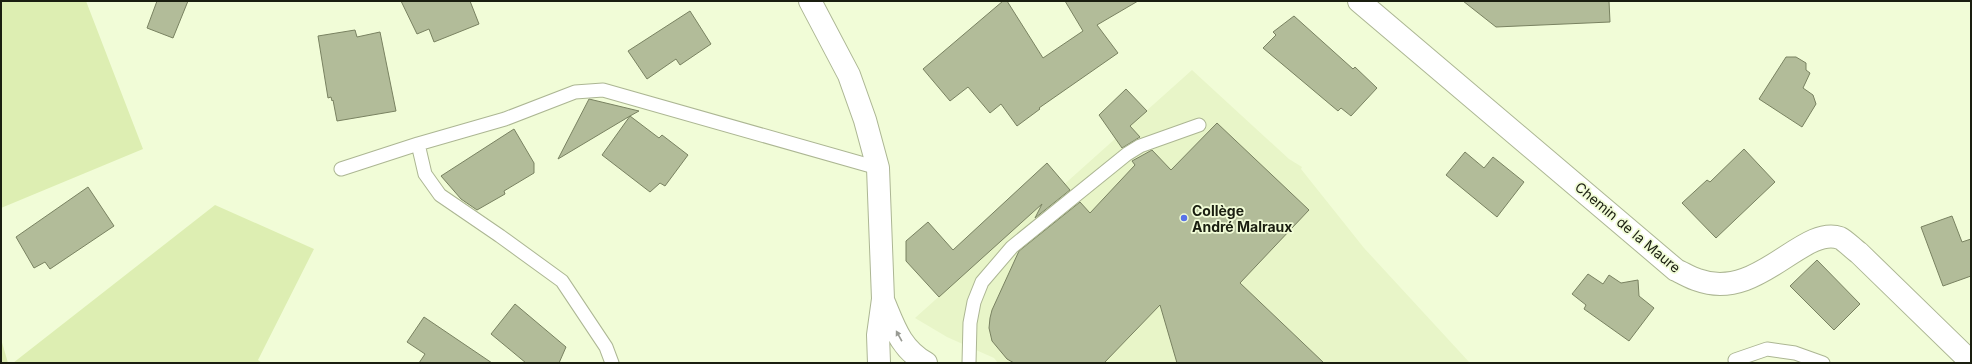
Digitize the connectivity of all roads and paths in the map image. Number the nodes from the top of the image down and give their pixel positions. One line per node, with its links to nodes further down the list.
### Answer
1 (810, 1): 5 (street)
2 (1359, 1): 9 (street, Chemin de la Maure)
3 (1199, 125): 13 (lane)
4 (418, 144): 5 (lane); 6 (lane); 10 (lane)
5 (878, 168): 7 (street)
6 (341, 169)
7 (883, 299): 11 (street); 12 (street, one-way to 7)
8 (1735, 360): 14 (lane)
9 (1971, 362)
10 (612, 363)
11 (879, 363)
12 (926, 363)
13 (969, 363)
14 (1823, 363)

